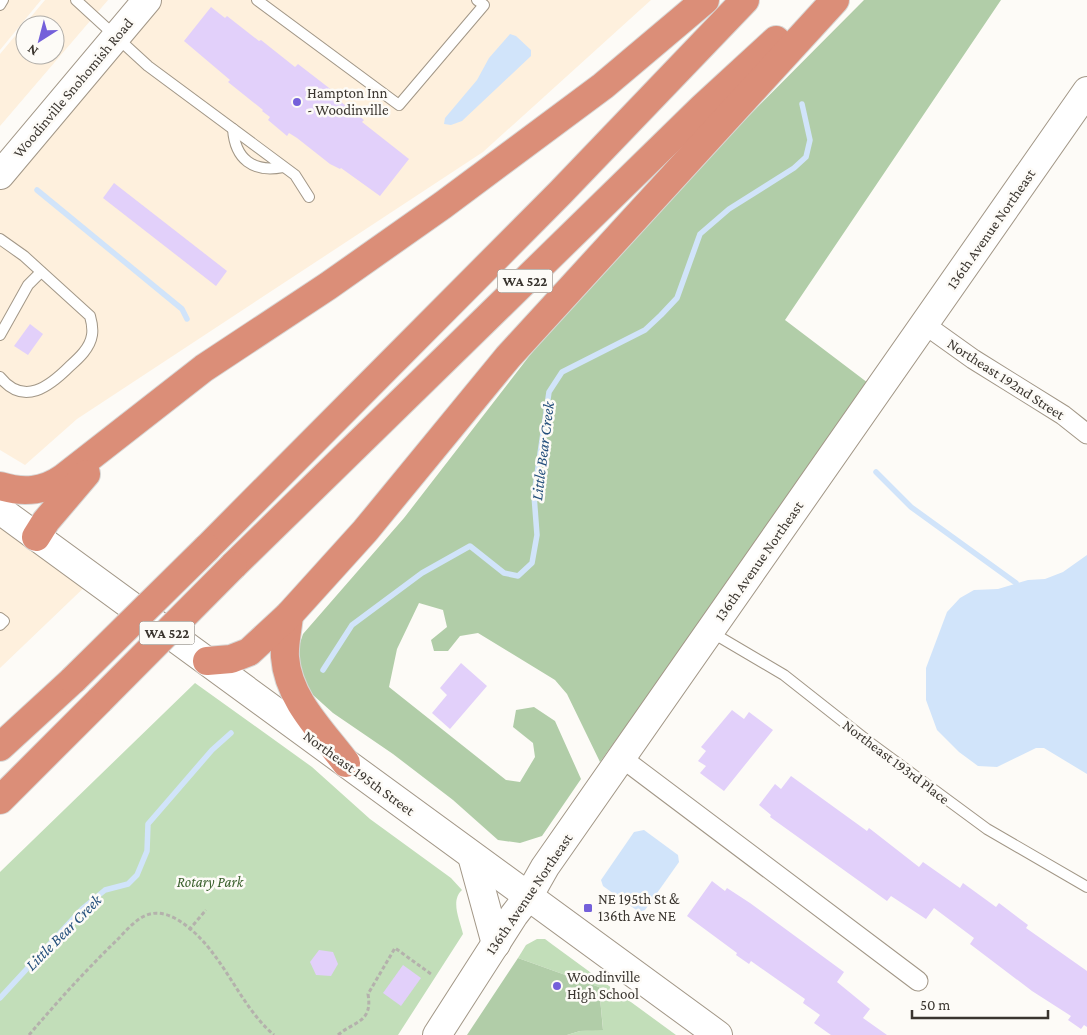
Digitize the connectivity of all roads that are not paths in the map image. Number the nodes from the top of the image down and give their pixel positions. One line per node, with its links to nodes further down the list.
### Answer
1 (3, 0): 10 (lane)
2 (76, 0): 11 (lane)
3 (147, 0): 11 (main road, Woodinville Snohomish Road)
4 (257, 0): 5 (lane)
5 (477, 0)
6 (705, 0): 22 (highway)
7 (745, 0): 32 (highway, WA 522, bridge)
8 (821, 0): 35 (highway, WA 522, bridge)
9 (835, 0): 27 (highway)
10 (0, 5)
11 (116, 36): 13 (lane); 15 (main road, Woodinville Snohomish Road)
12 (1087, 91): 19 (main road, 136th Avenue Northeast)
13 (233, 129): 14 (lane); 14 (lane)
14 (283, 167): 16 (lane)
15 (0, 175)
16 (309, 197)
17 (0, 239): 18 (lane)
18 (41, 272): 20 (lane); 21 (lane)
19 (924, 324): 23 (street, Northeast 192nd Street); 30 (main road, 136th Avenue Northeast)
20 (0, 335)
21 (0, 377)
22 (141, 417): 24 (highway); 26 (highway)
23 (1087, 434)
24 (0, 486)
25 (0, 510): 26 (main road, Northeast 195th Street)
26 (36, 537): 31 (main road, Northeast 195th Street)
27 (289, 615): 31 (highway); 34 (highway)
28 (0, 618): 29 (lane)
29 (0, 625)
30 (710, 631): 33 (main road, 136th Avenue Northeast); 37 (lane, Northeast 193rd Place)
31 (207, 661): 34 (main road, Northeast 195th Street)
32 (0, 747)
33 (622, 758): 38 (main road, 136th Avenue Northeast); 40 (street)
34 (346, 763): 36 (main road, Northeast 195th Street)
35 (0, 800)
36 (472, 856): 38 (main road, Northeast 195th Street); 39 (main road)
37 (1087, 886)
38 (528, 897): 39 (main road, 136th Avenue Northeast); 42 (main road, Northeast 195th Street)
39 (496, 944): 41 (main road, 136th Avenue Northeast)
40 (918, 981)
41 (437, 1035)
42 (718, 1035)

